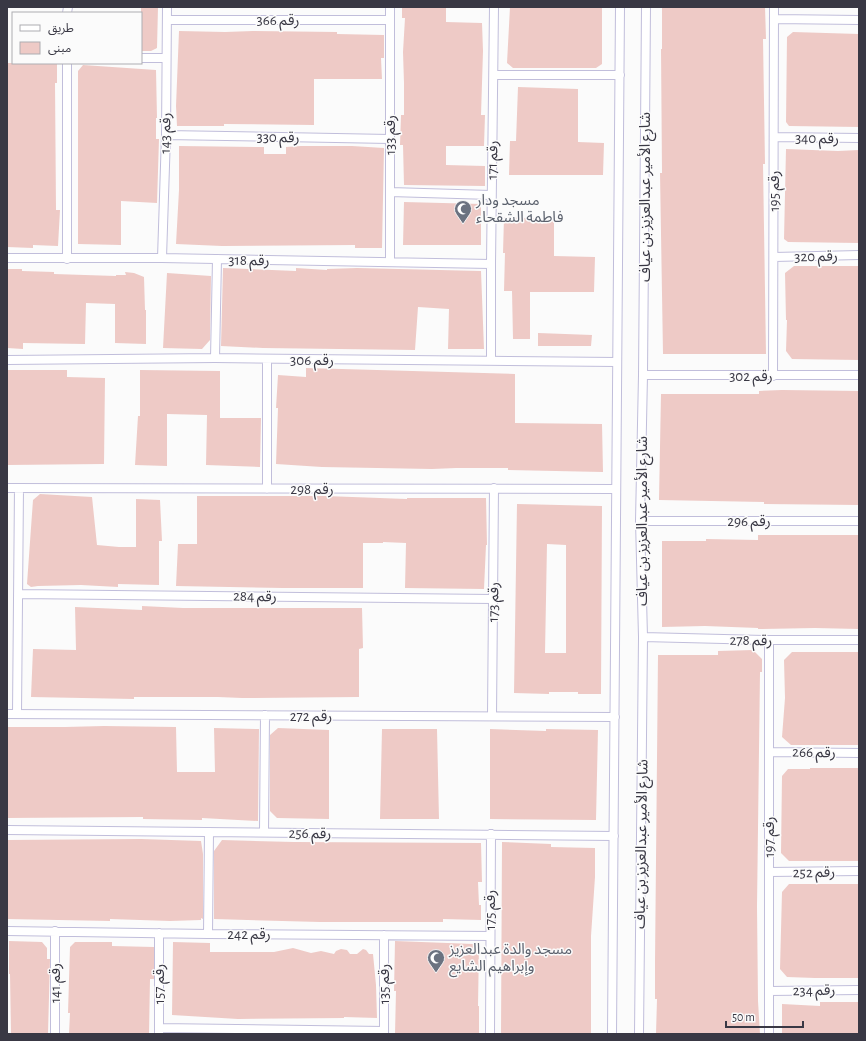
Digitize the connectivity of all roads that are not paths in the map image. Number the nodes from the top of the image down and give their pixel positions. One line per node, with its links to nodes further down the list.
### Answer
1 (167, 7): 8 (street, رقم 143)
2 (390, 7): 9 (street, رقم 133)
3 (494, 7): 14 (street, رقم 171)
4 (620, 7): 15 (street, شارع الأمير عبدالعزيز بن عياف)
5 (646, 7): 35 (street, شارع الأمير عبدالعزيز بن عياف)
6 (774, 7): 7 (street, رقم 195)
7 (774, 19): 10 (street); 17 (street, رقم 195)
8 (167, 20): 9 (street, رقم 366); 12 (street, رقم 143)
9 (390, 20): 19 (street, رقم 133)
10 (859, 20)
11 (142, 58): 12 (street)
12 (166, 58): 16 (street, رقم 143)
13 (67, 64): 26 (street)
14 (494, 74): 15 (street); 21 (street, رقم 171)
15 (620, 75): 34 (street, شارع الأمير عبدالعزيز بن عياف)
16 (166, 135): 19 (street, رقم 330); 25 (street, رقم 143)
17 (774, 137): 18 (street, رقم 340); 23 (street, رقم 195)
18 (859, 138)
19 (390, 139): 20 (street, رقم 133)
20 (390, 192): 21 (street); 28 (street, رقم 133)
21 (491, 195): 29 (street, رقم 171)
22 (859, 256): 23 (street, رقم 320)
23 (774, 257): 36 (street, رقم 195)
24 (7, 258): 26 (street, رقم 318)
25 (162, 258): 26 (street, رقم 318); 27 (street, رقم 318)
26 (66, 259)
27 (217, 259): 28 (street, رقم 318); 30 (street)
28 (390, 262): 29 (street, رقم 318)
29 (491, 264): 33 (street, رقم 171)
30 (215, 358): 31 (street, رقم 306); 32 (street, رقم 306)
31 (267, 359): 33 (street, رقم 306); 41 (street)
32 (7, 360)
33 (492, 361): 34 (street, رقم 306)
34 (617, 362): 42 (street, شارع الأمير عبدالعزيز بن عياف)
35 (643, 375): 36 (street, رقم 302); 43 (street, شارع الأمير عبدالعزيز بن عياف)
36 (773, 376): 37 (street, رقم 302)
37 (859, 376)
38 (7, 488): 39 (street, رقم 298)
39 (18, 488): 41 (street, رقم 298); 45 (street)
40 (494, 488): 41 (street, رقم 298); 42 (street, رقم 298); 46 (street, رقم 173)
41 (267, 489)
42 (616, 489): 54 (street, شارع الأمير عبدالعزيز بن عياف)
43 (640, 521): 44 (street, رقم 296); 47 (street, شارع الأمير عبدالعزيز بن عياف)
44 (859, 521)
45 (18, 594): 46 (street, رقم 284); 51 (street)
46 (493, 598): 53 (street, رقم 173)
47 (643, 637): 48 (street, رقم 278); 77 (street, شارع الأمير عبدالعزيز بن عياف)
48 (769, 640): 49 (street, رقم 278); 55 (street, رقم 197)
49 (859, 640)
50 (7, 714): 51 (street, رقم 272)
51 (17, 714): 52 (street, رقم 272)
52 (265, 715): 53 (street, رقم 272); 59 (street)
53 (492, 716): 54 (street, رقم 272)
54 (615, 717): 61 (street, شارع الأمير عبدالعزيز بن عياف)
55 (768, 752): 56 (street, رقم 266); 63 (street, رقم 197)
56 (859, 753)
57 (7, 830): 58 (street, رقم 256)
58 (210, 832): 59 (street, رقم 256); 67 (street)
59 (264, 832): 60 (street, رقم 256)
60 (490, 834): 61 (street, رقم 256); 69 (street, رقم 175)
61 (614, 836): 76 (street, شارع الأمير عبدالعزيز بن عياف)
62 (859, 871): 63 (street, رقم 252)
63 (769, 872): 71 (street, رقم 197)
64 (7, 931): 65 (street, رقم 242)
65 (55, 931): 66 (street, رقم 242); 74 (street, رقم 141)
66 (159, 933): 67 (street, رقم 242); 72 (street, رقم 157)
67 (208, 934): 68 (street, رقم 242)
68 (384, 935): 69 (street, رقم 242); 73 (street, رقم 135)
69 (490, 936): 75 (street, رقم 175)
70 (859, 990): 71 (street, رقم 234)
71 (768, 991): 78 (street, رقم 197)
72 (159, 1031): 73 (street)
73 (384, 1032)
74 (55, 1034)
75 (490, 1034)
76 (612, 1034)
77 (639, 1034)
78 (770, 1034)

